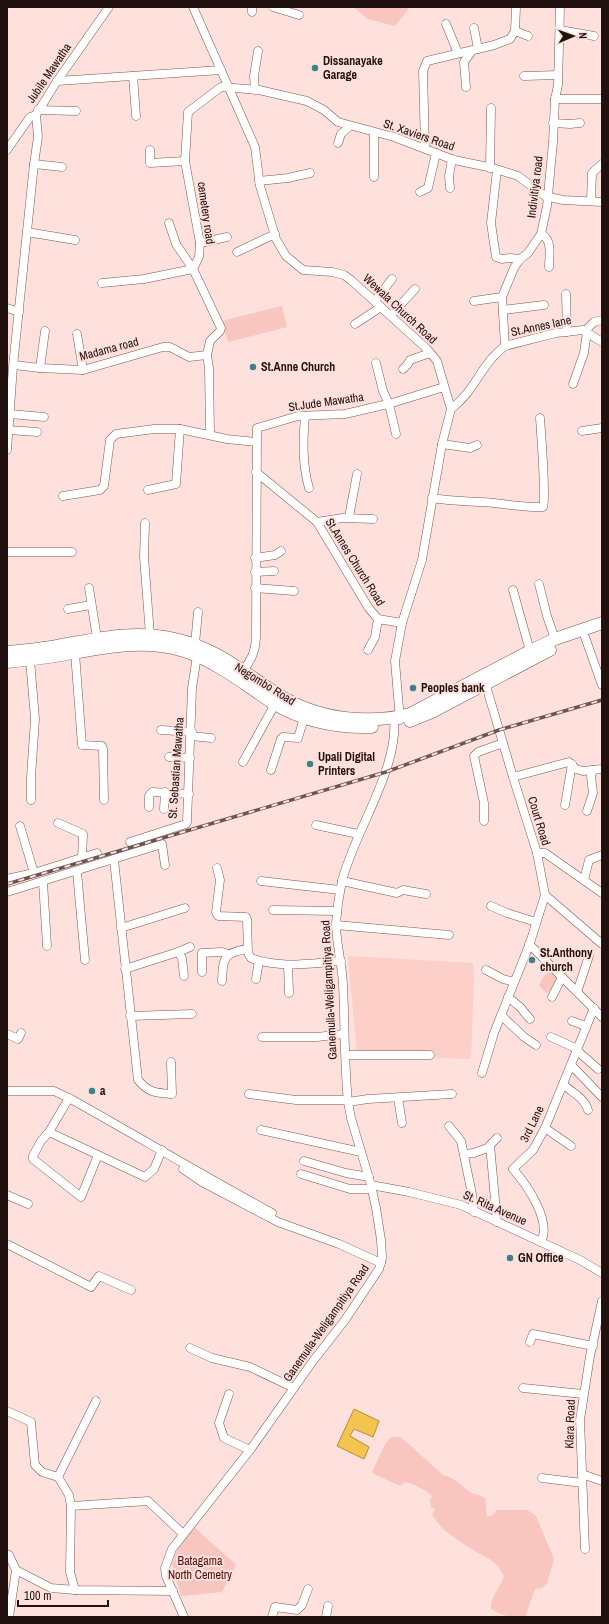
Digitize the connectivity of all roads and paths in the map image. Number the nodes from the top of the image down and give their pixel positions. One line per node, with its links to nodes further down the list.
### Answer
1 (109, 7): 20 (street, Jubile Mawatha)
2 (193, 7): 16 (street, Wewala Church Road)
3 (273, 7): 6 (street)
4 (516, 7): 10 (street)
5 (560, 7): 9 (street, Indivitiya road)
6 (299, 14)
7 (446, 24): 15 (street)
8 (474, 28): 13 (street)
9 (560, 30): 12 (street); 17 (street, Indivitiya road)
10 (515, 31): 11 (street); 13 (street)
11 (528, 36)
12 (594, 36)
13 (475, 50): 15 (street); 22 (street)
14 (258, 52): 23 (street)
15 (458, 53): 35 (street)
16 (221, 70): 18 (street); 21 (street, Wewala Church Road)
17 (558, 75): 19 (street); 24 (street, Indivitiya road)
18 (134, 76): 20 (street); 29 (street)
19 (524, 76)
20 (57, 81): 28 (street, Jubile Mawatha)
21 (229, 88): 23 (street, St. Xaviers Road); 40 (street, cemetery road); 47 (street, Wewala Church Road)
22 (466, 88)
23 (255, 90): 32 (street, St. Xaviers Road)
24 (555, 99): 25 (street); 30 (street, Indivitiya road)
25 (602, 99)
26 (491, 108): 44 (street)
27 (76, 111): 28 (street)
28 (37, 112): 36 (street, Jubile Mawatha); 41 (street)
29 (136, 116)
30 (553, 123): 31 (street); 50 (street, Indivitiya road)
31 (580, 123)
32 (350, 126): 33 (street, St. Xaviers Road); 34 (street)
33 (374, 133): 35 (street, St. Xaviers Road); 46 (street)
34 (338, 143)
35 (425, 148): 38 (street, St. Xaviers Road)
36 (7, 150)
37 (150, 150): 40 (street)
38 (436, 153): 39 (street, St. Xaviers Road); 49 (street)
39 (452, 159): 44 (street, St. Xaviers Road); 48 (street)
40 (185, 160): 59 (street, cemetery road)
41 (34, 164): 43 (street); 54 (street)
42 (602, 164): 51 (street)
43 (62, 167)
44 (494, 169): 50 (street, St. Xaviers Road); 61 (street)
45 (310, 173): 47 (street)
46 (374, 177)
47 (259, 180): 55 (street, Wewala Church Road)
48 (450, 188)
49 (420, 192)
50 (548, 196): 51 (street, St. Xaviers Road); 56 (street, Indivitiya road)
51 (592, 201): 52 (street, St. Xaviers Road)
52 (602, 202)
53 (170, 223): 63 (street)
54 (27, 232): 58 (street); 74 (street)
55 (275, 234): 60 (street); 70 (street, Wewala Church Road)
56 (541, 234): 61 (street, Indivitiya road); 62 (street)
57 (226, 237): 59 (street)
58 (75, 240)
59 (200, 243): 63 (street, cemetery road)
60 (237, 252)
61 (520, 260): 68 (street, Indivitiya road)
62 (549, 267)
63 (193, 269): 65 (street); 85 (street)
64 (392, 280): 70 (street)
65 (102, 284)
66 (415, 289): 75 (street)
67 (566, 294): 80 (street)
68 (502, 297): 69 (street); 73 (street, Indivitiya road)
69 (474, 301)
70 (378, 304): 75 (street, Wewala Church Road); 77 (street)
71 (544, 305): 73 (street)
72 (7, 308): 74 (street)
73 (503, 310): 83 (street, Indivitiya road)
74 (19, 312): 87 (street)
75 (391, 316): 84 (street, Wewala Church Road)
76 (602, 320): 79 (street)
77 (355, 324)
78 (45, 331): 88 (street)
79 (586, 331): 80 (street, St.Annes lane); 82 (street, St.Annes lane); 91 (street)
80 (567, 332): 83 (street, St.Annes lane)
81 (77, 334): 90 (street)
82 (602, 342)
83 (505, 346): 94 (street)
84 (430, 353): 89 (street); 92 (street, Wewala Church Road)
85 (207, 356): 90 (street, Madama road); 104 (street)
86 (376, 363): 93 (street)
87 (11, 365): 88 (street, Madama road); 95 (street)
88 (40, 368): 90 (street, Madama road)
89 (403, 369)
90 (83, 370)
91 (573, 384)
92 (444, 388): 93 (street, St.Jude Mawatha); 94 (street, Wewala Church Road)
93 (389, 404): 96 (street, St.Jude Mawatha); 105 (street)
94 (451, 409): 107 (street)
95 (10, 414): 97 (street); 101 (street)
96 (305, 416): 106 (street, St.Jude Mawatha); 112 (street)
97 (44, 417)
98 (540, 418): 115 (street)
99 (602, 428): 102 (street)
100 (180, 429): 104 (street); 113 (street); 114 (street)
101 (9, 430): 103 (street); 109 (street)
102 (582, 431)
103 (37, 432)
104 (210, 434): 106 (street)
105 (396, 434)
106 (256, 442): 110 (street)
107 (442, 444): 108 (street); 115 (street)
108 (477, 446)
109 (7, 450)
110 (256, 472): 118 (street, St.Annes Church Road); 123 (street)
111 (356, 474): 116 (street)
112 (309, 488)
113 (148, 490)
114 (63, 496)
115 (432, 498): 135 (street)
116 (349, 517): 117 (street); 118 (street)
117 (373, 519)
118 (317, 522): 134 (street, St.Annes Church Road)
119 (144, 523): 138 (street)
120 (281, 551): 123 (street)
121 (7, 552): 122 (street)
122 (72, 552)
123 (255, 558): 125 (street)
124 (274, 571): 125 (street)
125 (255, 572): 128 (street)
126 (539, 584): 141 (street)
127 (90, 588): 131 (street)
128 (255, 588): 130 (street); 149 (street)
129 (513, 590): 144 (street)
130 (294, 591)
131 (91, 605): 132 (street); 140 (street)
132 (68, 610)
133 (198, 612): 142 (street, St. Sebastian Mawatha)
134 (378, 619): 135 (street, St.Annes Church Road); 143 (street)
135 (402, 623): 154 (street)
136 (602, 623): 141 (highway, Negombo Road)
137 (602, 631): 139 (highway, Negombo Road)
138 (150, 635): 140 (highway, Negombo Road); 142 (highway, Negombo Road)
139 (585, 637): 150 (highway, Negombo Road); 151 (street)
140 (97, 638): 145 (highway, Negombo Road)
141 (555, 639): 144 (highway, Negombo Road)
142 (196, 650): 146 (highway, Negombo Road); 149 (highway, Negombo Road); 152 (highway, Negombo Road); 156 (street, St. Sebastian Mawatha)
143 (368, 650)
144 (530, 651): 150 (highway, Negombo Road)
145 (7, 652)
146 (75, 653): 147 (highway, Negombo Road); 170 (street)
147 (30, 660): 148 (highway, Negombo Road); 169 (street)
148 (7, 662)
149 (243, 670): 154 (highway, Negombo Road)
150 (485, 680): 154 (highway, Negombo Road); 158 (street, Court Road)
151 (602, 685)
152 (275, 704): 153 (highway, Negombo Road); 161 (street)
153 (304, 718): 154 (highway, Negombo Road); 164 (street)
154 (397, 720): 179 (street, Ganemulla-Weligampitiya Road)
155 (161, 730): 156 (street)
156 (191, 734): 157 (street); 160 (street, St. Sebastian Mawatha)
157 (211, 738)
158 (503, 743): 166 (street, Court Road); 175 (street)
159 (169, 757): 160 (street)
160 (190, 758): 168 (street, St. Sebastian Mawatha)
161 (243, 762)
162 (572, 764): 165 (street); 166 (street); 171 (street)
163 (602, 769): 165 (street)
164 (271, 770)
165 (593, 770): 174 (street)
166 (512, 777): 182 (street, Court Road)
167 (165, 792): 168 (street); 172 (street); 173 (street)
168 (189, 794): 180 (street, St. Sebastian Mawatha)
169 (31, 800)
170 (104, 800)
171 (565, 805)
172 (149, 807)
173 (164, 809)
174 (587, 811)
175 (484, 821)
176 (58, 823): 184 (street)
177 (316, 825): 179 (street)
178 (20, 826): 189 (street)
179 (358, 834): 192 (street, Ganemulla-Weligampitiya Road)
180 (130, 842)
181 (97, 853): 184 (street)
182 (537, 853): 191 (street); 199 (street, Court Road)
183 (602, 855): 191 (street)
184 (82, 858): 189 (street)
185 (114, 860): 186 (street); 188 (street); 206 (street)
186 (165, 866)
187 (217, 868): 212 (street)
188 (77, 872): 193 (street); 216 (street)
189 (34, 873): 190 (street)
190 (7, 880)
191 (584, 880): 197 (street)
192 (342, 881): 195 (street, Ganemulla-Weligampitiya Road); 198 (street)
193 (43, 882): 196 (street); 210 (street)
194 (262, 882): 195 (street)
195 (340, 890): 203 (street, Ganemulla-Weligampitiya Road)
196 (7, 892)
197 (602, 893)
198 (426, 894)
199 (545, 895): 204 (street); 209 (street)
200 (491, 906): 204 (street)
201 (185, 908): 206 (street)
202 (273, 910): 203 (street)
203 (337, 912): 205 (street, Ganemulla-Weligampitiya Road)
204 (536, 922): 208 (street)
205 (336, 925): 207 (street); 217 (street, Ganemulla-Weligampitiya Road)
206 (122, 928): 220 (street)
207 (449, 935)
208 (529, 944): 224 (street); 227 (street)
209 (602, 944)
210 (47, 946)
211 (190, 947): 213 (street)
212 (247, 950): 214 (street); 218 (street)
213 (178, 952): 220 (street); 223 (street)
214 (228, 954): 222 (street); 226 (street)
215 (589, 956): 228 (street)
216 (85, 960)
217 (341, 960): 219 (street); 242 (street, Ganemulla-Weligampitiya Road)
218 (260, 961): 219 (street); 225 (street)
219 (288, 965): 229 (street)
220 (125, 968): 235 (street)
221 (486, 970): 227 (street)
222 (202, 972)
223 (184, 976)
224 (562, 977): 228 (street); 231 (street)
225 (256, 979)
226 (222, 981)
227 (514, 982): 230 (street)
228 (577, 992): 232 (street)
229 (289, 993)
230 (508, 997): 234 (street); 237 (street)
231 (552, 997)
232 (594, 1008): 236 (street); 239 (street, 3rd Lane)
233 (192, 1014): 235 (street)
234 (501, 1015): 245 (street); 252 (street)
235 (130, 1016): 249 (street)
236 (602, 1017)
237 (530, 1019)
238 (572, 1021): 239 (street)
239 (586, 1026): 246 (street, 3rd Lane)
240 (20, 1033): 241 (street)
241 (7, 1034)
242 (344, 1034): 243 (street); 247 (street, Ganemulla-Weligampitiya Road)
243 (262, 1037)
244 (551, 1037): 246 (street)
245 (536, 1045)
246 (576, 1050): 250 (street, 3rd Lane); 251 (street)
247 (346, 1055): 248 (street); 260 (street, Ganemulla-Weligampitiya Road)
248 (430, 1056)
249 (171, 1062)
250 (571, 1065): 253 (street, 3rd Lane); 257 (street)
251 (598, 1069)
252 (482, 1073)
253 (563, 1084): 261 (street); 264 (street, 3rd Lane)
254 (7, 1091): 258 (street)
255 (249, 1094): 260 (street)
256 (452, 1094): 259 (street)
257 (602, 1097)
258 (69, 1098): 266 (street); 270 (street)
259 (398, 1098): 260 (street); 262 (street)
260 (348, 1101): 271 (street, Ganemulla-Weligampitiya Road)
261 (588, 1110)
262 (402, 1123)
263 (449, 1126): 272 (street)
264 (545, 1128): 268 (street); 283 (street, 3rd Lane)
265 (261, 1130): 271 (street)
266 (49, 1132): 273 (street); 273 (street)
267 (497, 1138): 269 (street)
268 (571, 1146)
269 (490, 1147): 272 (street); 282 (street)
270 (162, 1150): 273 (street); 281 (street)
271 (361, 1152): 277 (street, Ganemulla-Weligampitiya Road)
272 (464, 1154): 280 (street)
273 (98, 1155)
274 (304, 1160): 277 (street)
275 (183, 1169): 285 (street)
276 (301, 1174): 277 (street)
277 (370, 1184): 280 (street, St. Rita Avenue); 285 (street, Ganemulla-Weligampitiya Road)
278 (7, 1195): 279 (street)
279 (28, 1204)
280 (474, 1212): 282 (street, St. Rita Avenue)
281 (272, 1213)
282 (497, 1222): 283 (street, St. Rita Avenue)
283 (541, 1242): 286 (street, St. Rita Avenue)
284 (7, 1244): 287 (street)
285 (381, 1263): 292 (street, Ganemulla-Weligampitiya Road)
286 (602, 1273)
287 (131, 1290)
288 (602, 1301): 290 (street, Klara Road)
289 (530, 1342): 290 (street)
290 (593, 1346): 295 (street, Klara Road)
291 (190, 1348): 292 (street)
292 (294, 1388): 298 (street, Ganemulla-Weligampitiya Road)
293 (523, 1388): 295 (street)
294 (229, 1394): 298 (street)
295 (583, 1394): 301 (street, Klara Road)
296 (96, 1401): 299 (street)
297 (7, 1410): 299 (street)
298 (250, 1450): 304 (street, Ganemulla-Weligampitiya Road)
299 (58, 1477): 303 (street)
300 (542, 1478): 301 (street)
301 (582, 1478): 302 (street); 305 (street, Klara Road)
302 (602, 1481)
303 (71, 1506): 304 (street); 309 (street)
304 (183, 1534): 310 (street, Ganemulla-Weligampitiya Road)
305 (585, 1549)
306 (7, 1554): 307 (street)
307 (16, 1570): 309 (street); 312 (street)
308 (308, 1589): 314 (street)
309 (74, 1590): 310 (street)
310 (173, 1592): 313 (street, Ganemulla-Weligampitiya Road)
311 (328, 1606): 315 (street)
312 (9, 1617)
313 (184, 1617)
314 (272, 1617)
315 (326, 1617)

